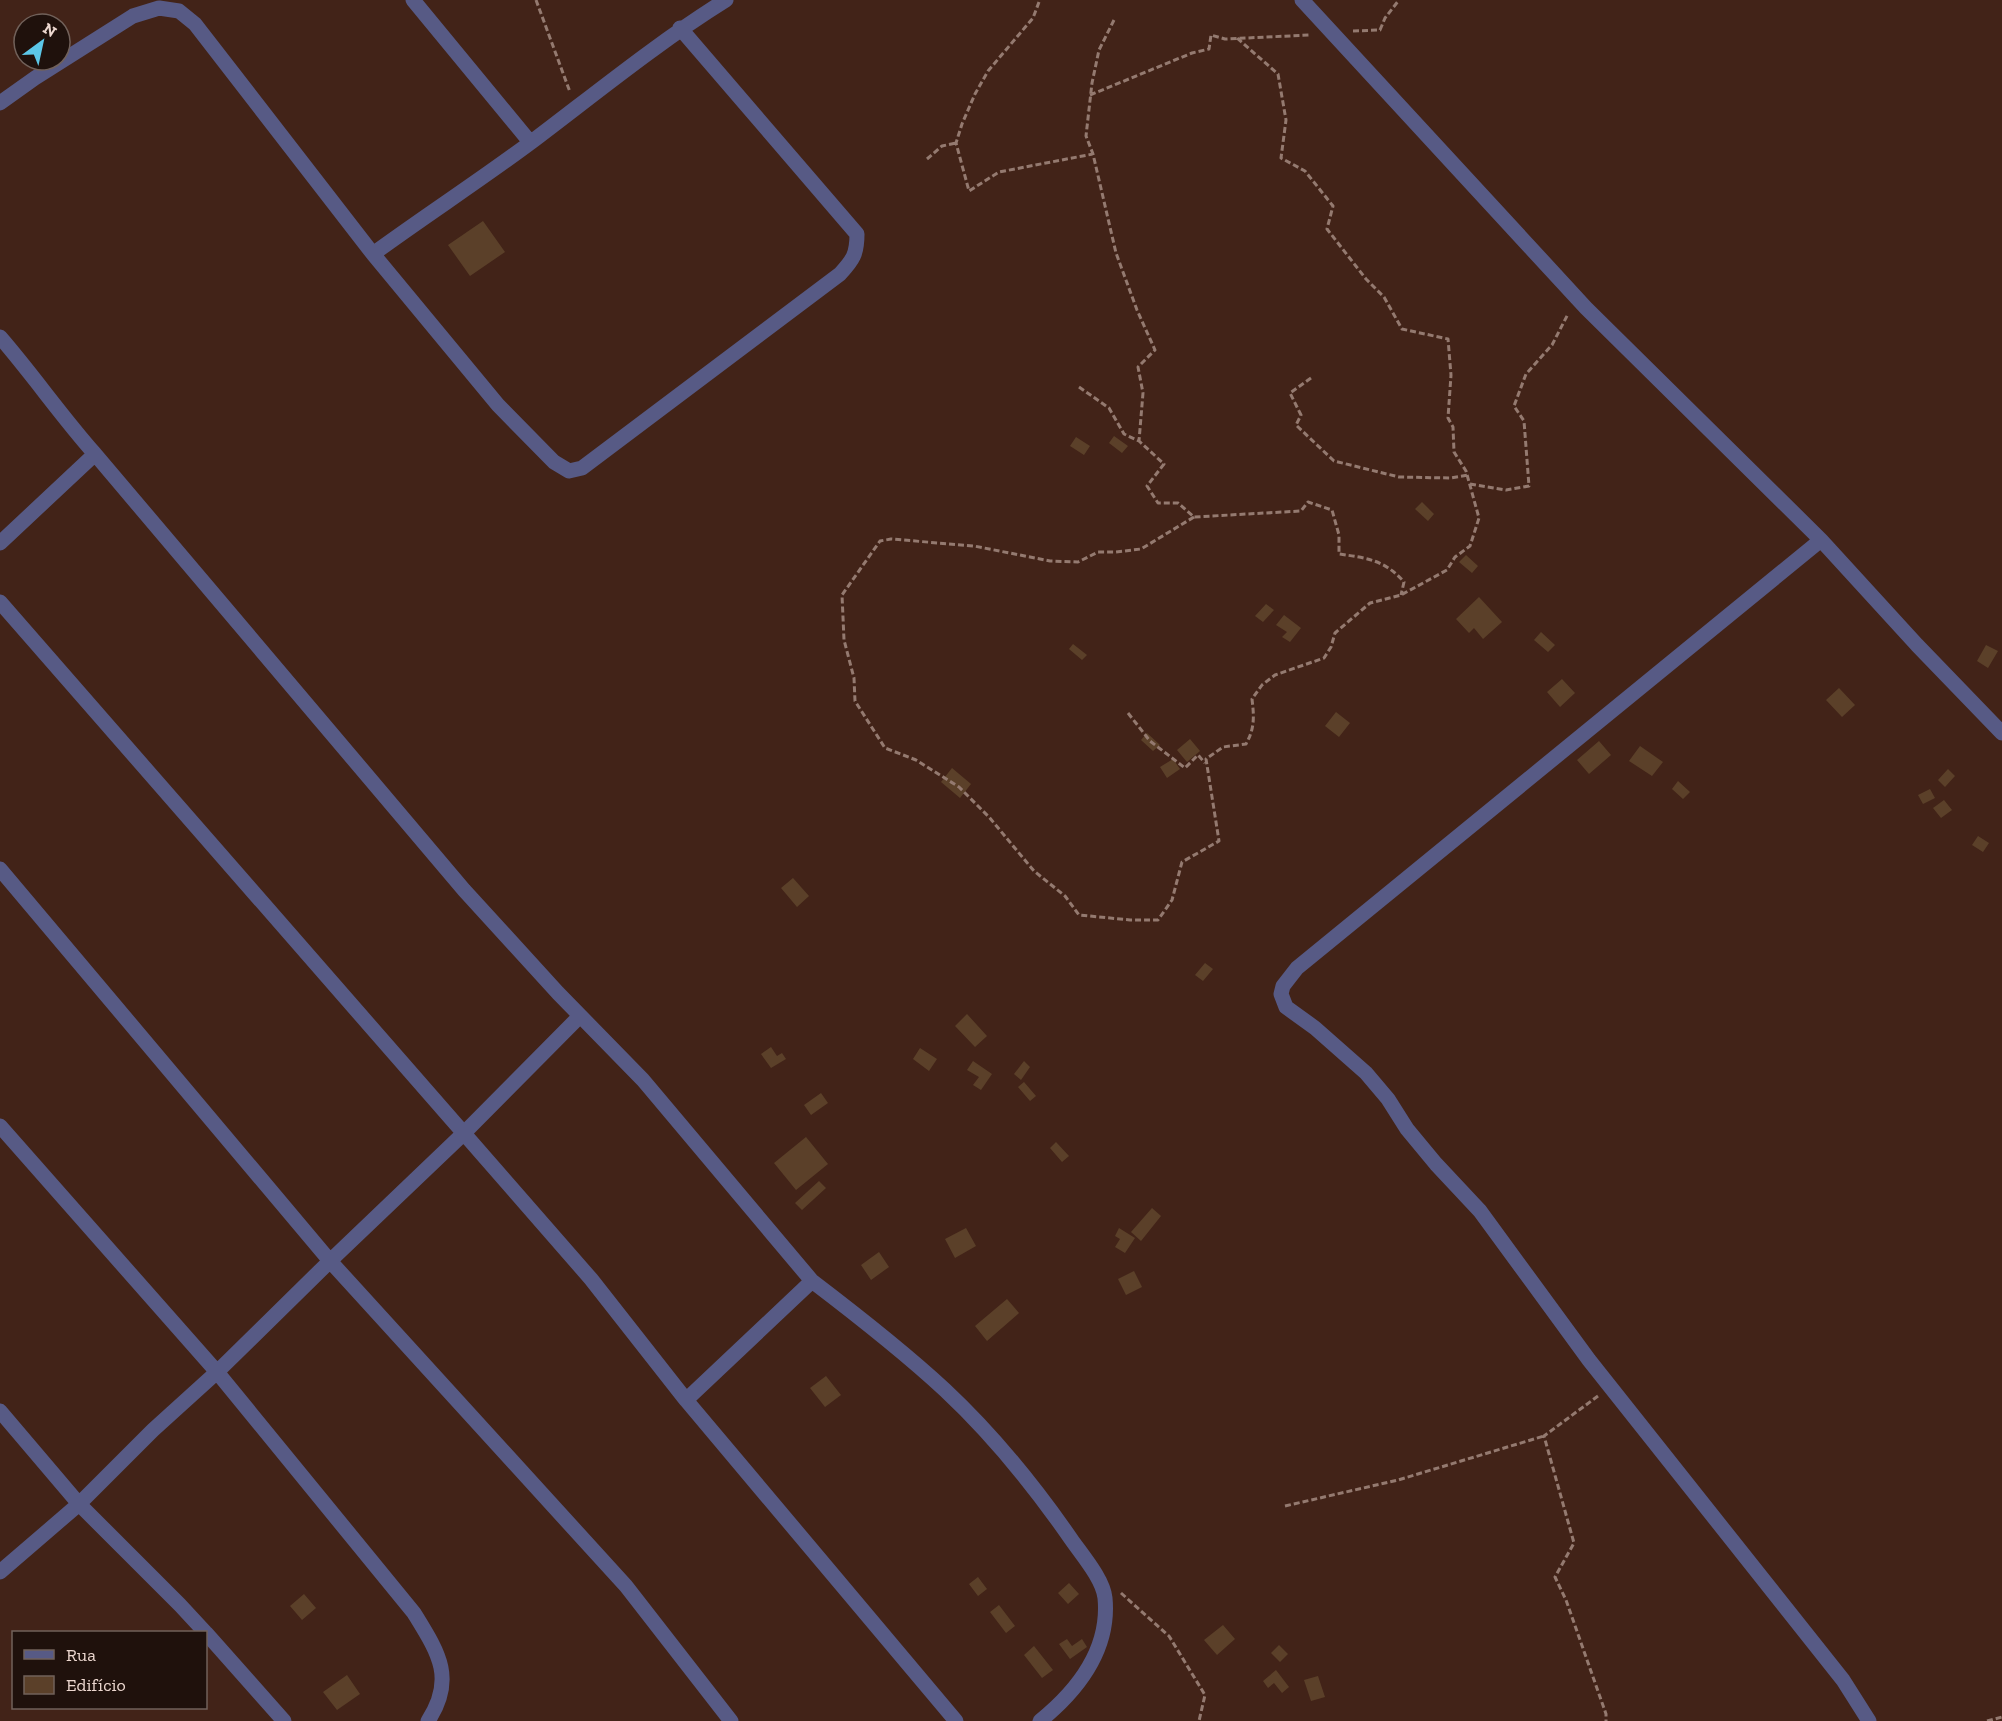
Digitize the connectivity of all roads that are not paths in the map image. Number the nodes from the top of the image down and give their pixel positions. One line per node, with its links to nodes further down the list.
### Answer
1 (413, 0): 6 (street)
2 (726, 0): 4 (street)
3 (1302, 0): 10 (street)
4 (680, 28): 6 (street); 7 (street)
5 (0, 102): 7 (street)
6 (530, 142): 7 (street)
7 (373, 254)
8 (0, 337): 9 (street)
9 (95, 454): 11 (street); 15 (street)
10 (1821, 540): 13 (street); 32 (street)
11 (0, 543)
12 (0, 602): 17 (street)
13 (2002, 733)
14 (0, 869): 18 (street)
15 (580, 1016): 17 (street); 19 (street)
16 (0, 1126): 20 (street)
17 (463, 1134): 18 (street); 21 (street)
18 (330, 1260): 20 (street); 29 (street)
19 (812, 1281): 21 (street); 31 (street)
20 (217, 1372): 23 (street); 28 (street)
21 (686, 1400): 30 (street)
22 (0, 1411): 23 (street)
23 (79, 1504): 24 (street); 25 (street)
24 (0, 1572)
25 (203, 1631)
26 (207, 1635): 27 (street)
27 (284, 1721)
28 (428, 1721)
29 (731, 1721)
30 (957, 1721)
31 (1040, 1721)
32 (1869, 1721)

